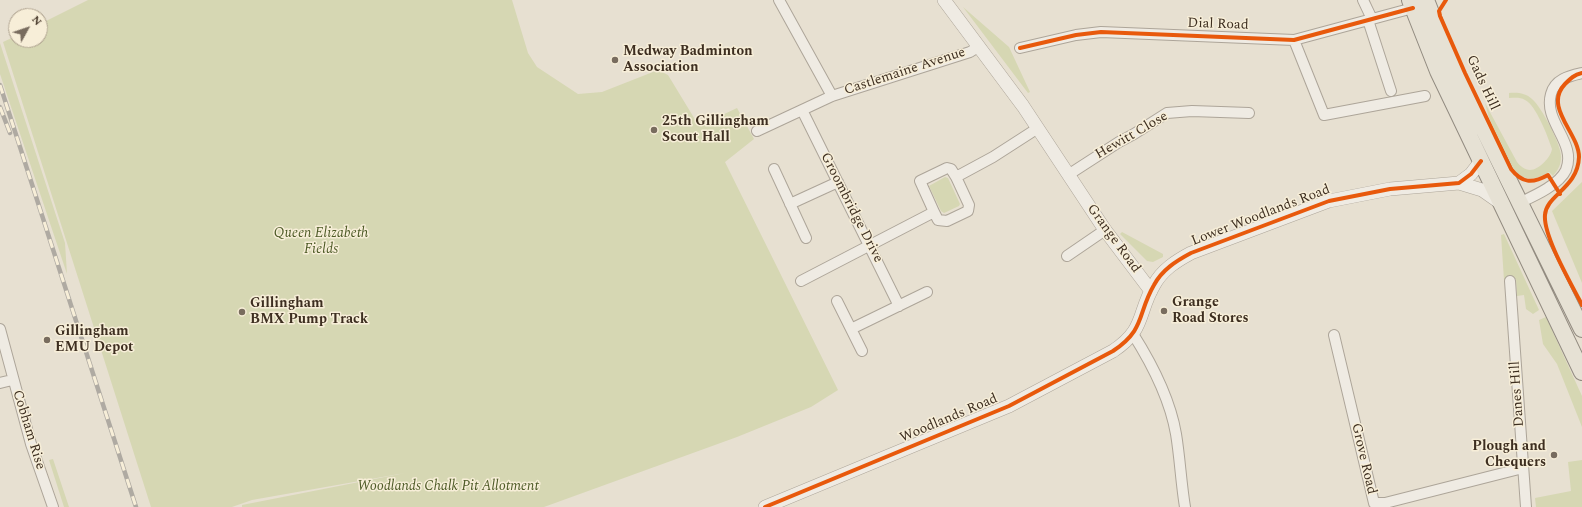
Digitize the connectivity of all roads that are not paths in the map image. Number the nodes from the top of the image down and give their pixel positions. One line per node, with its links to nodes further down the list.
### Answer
1 (780, 0): 11 (street, Castlemaine Avenue)
2 (944, 0): 7 (street, Grange Road)
3 (1364, 0): 5 (street)
4 (1416, 3): 5 (street, Dial Road); 17 (main road); 25 (main road, Gads Hill)
5 (1370, 20): 6 (street, Dial Road); 10 (street)
6 (1294, 40): 8 (street, Dial Road); 12 (street)
7 (978, 47): 11 (street, Castlemaine Avenue); 15 (street, Grange Road)
8 (1020, 48)
9 (1582, 73): 25 (street)
10 (1391, 91)
11 (832, 96): 13 (street, Castlemaine Avenue)
12 (1425, 96)
13 (802, 110): 16 (street, Castlemaine Avenue); 21 (street, Groombridge Drive)
14 (1248, 112): 19 (street, Hewitt Close)
15 (1038, 128): 19 (street, Grange Road); 20 (street)
16 (757, 131)
17 (1481, 162): 22 (street); 24 (main road)
18 (774, 169): 23 (street)
19 (1068, 175): 27 (street, Grange Road)
20 (956, 177): 26 (street); 26 (street)
21 (838, 182): 23 (street); 29 (street, Groombridge Drive)
22 (1459, 183): 24 (street, Lower Woodlands Road); 33 (street, Lower Woodlands Road)
23 (790, 204): 28 (street)
24 (1502, 204): 43 (main road)
25 (1519, 204): 39 (main road, Gads Hill)
26 (934, 212): 29 (street)
27 (1105, 230): 30 (street); 33 (street, Grange Road)
28 (806, 238)
29 (870, 244): 31 (street); 36 (street, Groombridge Drive)
30 (1067, 256)
31 (801, 281)
32 (1510, 281): 46 (street, Danes Hill)
33 (1151, 291): 40 (street)
34 (926, 292): 36 (street)
35 (837, 301): 38 (street)
36 (899, 306): 38 (street)
37 (0, 329): 44 (street, Cobham Rise)
38 (851, 329): 42 (street)
39 (1582, 329)
40 (1133, 334): 48 (street, Woodlands Road); 49 (street)
41 (1334, 335): 46 (street, Grove Road)
42 (862, 351)
43 (1582, 372)
44 (12, 380): 45 (street); 47 (street, Cobham Rise)
45 (0, 383)
46 (1523, 468): 50 (street, Danes Hill)
47 (53, 507)
48 (765, 507)
49 (1184, 507)
50 (1526, 507)

